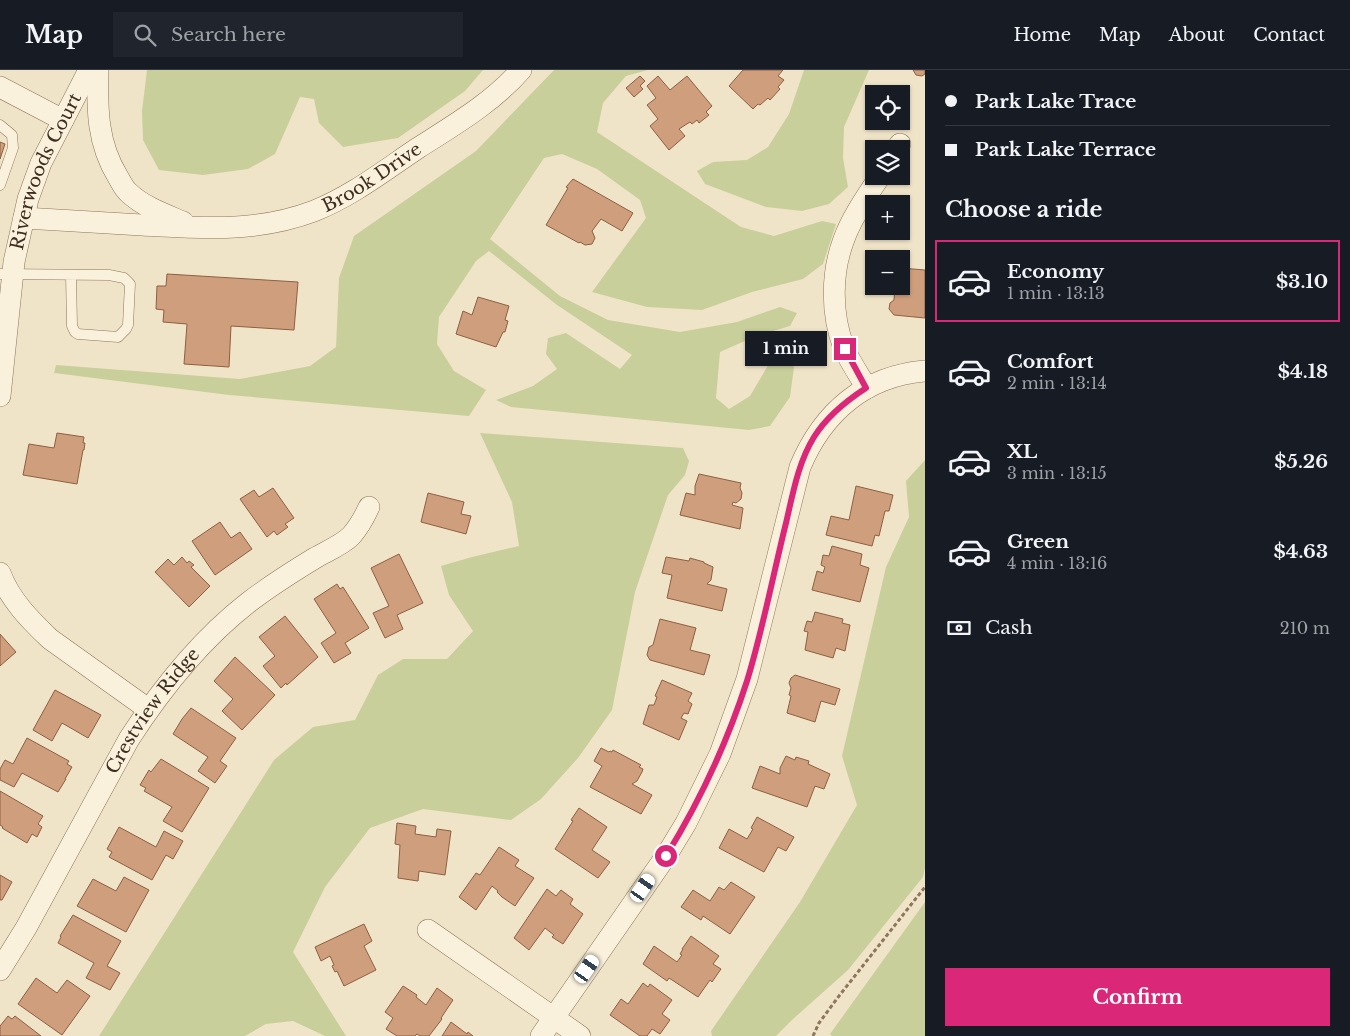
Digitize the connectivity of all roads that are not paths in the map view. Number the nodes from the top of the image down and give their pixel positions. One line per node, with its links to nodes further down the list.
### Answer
1 (89, 70): 5 (street, Riverwoods Court)
2 (98, 70): 10 (street, Brook Drive)
3 (521, 70): 10 (street, Brook Drive)
4 (0, 87): 5 (street)
5 (63, 120): 9 (street, Riverwoods Court)
6 (0, 125): 7 (lane)
7 (0, 185)
8 (874, 185): 14 (street)
9 (24, 218): 10 (street, Brook Drive); 11 (street, Riverwoods Court)
10 (197, 228)
11 (6, 274): 12 (lane); 15 (street, Riverwoods Court)
12 (72, 275): 12 (lane)
13 (925, 371): 14 (street)
14 (866, 388): 21 (street)
15 (0, 396)
16 (369, 508): 18 (street, Crestview Ridge)
17 (0, 573): 18 (street)
18 (148, 710): 20 (street, Crestview Ridge)
19 (428, 930): 21 (street)
20 (0, 970)
21 (554, 1018): 22 (street); 23 (street)
22 (541, 1036)
23 (580, 1036)

